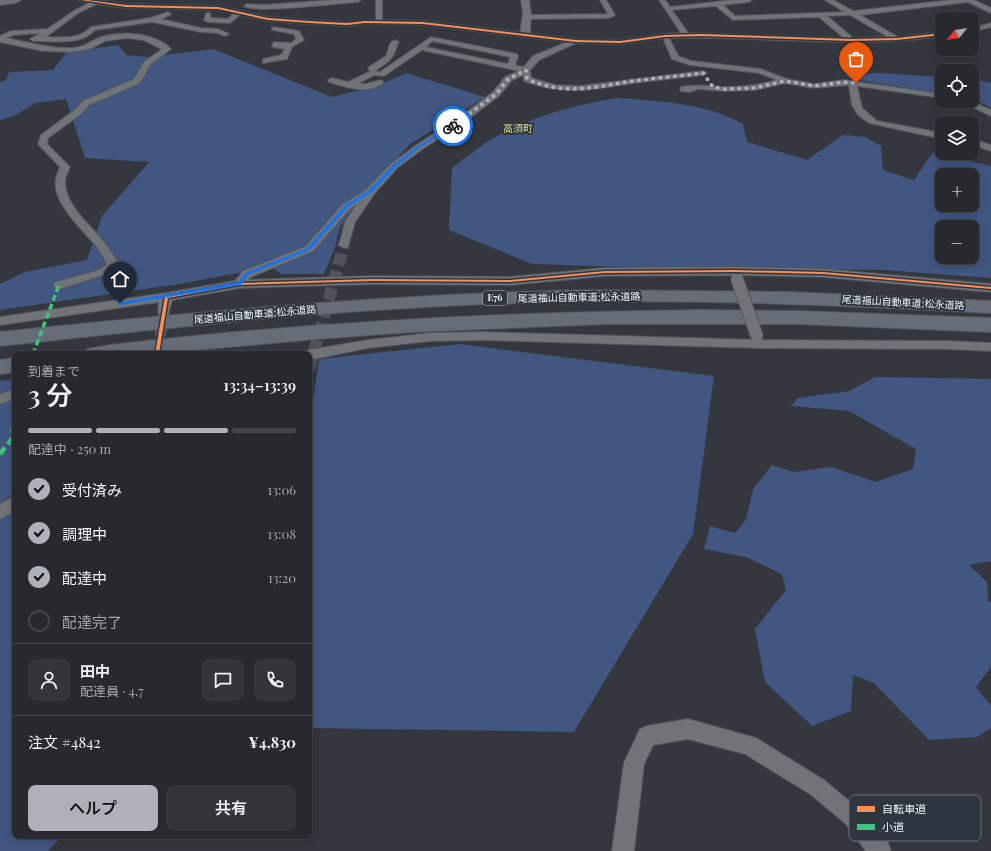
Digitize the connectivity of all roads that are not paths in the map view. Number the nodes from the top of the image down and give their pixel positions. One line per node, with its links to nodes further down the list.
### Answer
1 (16, 0): 12 (highway)
2 (82, 0): 13 (street)
3 (240, 0): 15 (street)
4 (358, 0): 15 (street)
5 (379, 0): 29 (street)
6 (525, 0): 26 (street)
7 (603, 0): 26 (street)
8 (662, 0): 17 (street)
9 (749, 0): 14 (street)
10 (828, 0): 22 (street)
11 (968, 0): 19 (street); 22 (street)
12 (0, 2)
13 (94, 3): 16 (street); 32 (street)
14 (718, 4): 17 (street); 25 (street)
15 (247, 6): 18 (street)
16 (160, 8): 18 (street); 20 (street)
17 (668, 9): 36 (street)
18 (232, 10): 21 (street); 21 (street); 28 (street)
19 (991, 11)
20 (168, 14): 23 (street); 27 (street)
21 (208, 14): 24 (street)
22 (852, 14): 25 (street); 42 (street)
23 (179, 15)
24 (196, 15)
25 (821, 15): 43 (street)
26 (527, 17): 34 (street)
27 (151, 20): 33 (street); 41 (street)
28 (309, 22): 29 (street); 49 (street)
29 (379, 22): 34 (street)
30 (991, 25): 31 (street)
31 (979, 28)
32 (49, 31): 39 (street); 41 (street)
33 (225, 34)
34 (525, 34): 44 (street)
35 (0, 35): 39 (street)
36 (686, 35): 38 (street); 43 (street)
37 (935, 35): 42 (street)
38 (665, 36): 44 (street); 50 (street)
39 (11, 37): 40 (street); 41 (street); 71 (street)
40 (0, 39)
41 (38, 39)
42 (897, 39): 43 (street)
43 (851, 40)
44 (576, 41): 52 (street)
45 (395, 42): 47 (street)
46 (421, 48): 48 (street); 51 (street); 51 (street)
47 (389, 57): 48 (street); 58 (street)
48 (403, 60): 58 (street)
49 (266, 61)
50 (690, 63): 53 (street); 55 (street)
51 (511, 67): 52 (street)
52 (526, 70): 53 (street); 67 (street)
53 (703, 73): 59 (street)
54 (332, 80): 58 (street)
55 (785, 81): 57 (street); 59 (street)
56 (380, 82): 58 (street)
57 (852, 83): 61 (street); 64 (street)
58 (347, 85)
59 (713, 87): 60 (street)
60 (684, 89)
61 (935, 95)
62 (979, 108): 63 (street)
63 (991, 113)
64 (935, 135)
65 (979, 144): 66 (street)
66 (991, 148)
67 (371, 191): 68 (street); 70 (street)
68 (344, 245)
69 (736, 275): 70 (street); 72 (street); 79 (street, bridge)
70 (239, 284): 73 (street)
71 (59, 285)
72 (991, 288)
73 (166, 297): 75 (street); 76 (street)
74 (991, 307): 78 (highway, 尾道福山自動車道;松永道路 / E76)
75 (164, 312)
76 (0, 321)
77 (991, 325): 81 (highway, 尾道福山自動車道;松永道路)
78 (0, 339)
79 (759, 340): 80 (street); 82 (street)
80 (991, 347)
81 (122, 351)
82 (312, 354)
83 (12, 365): 84 (highway)
84 (0, 367)
85 (12, 395): 86 (street)
86 (0, 400)
87 (12, 505): 88 (street)
88 (0, 512)
89 (849, 814): 91 (street)
90 (872, 841): 92 (street)
91 (623, 851)
92 (880, 851)

